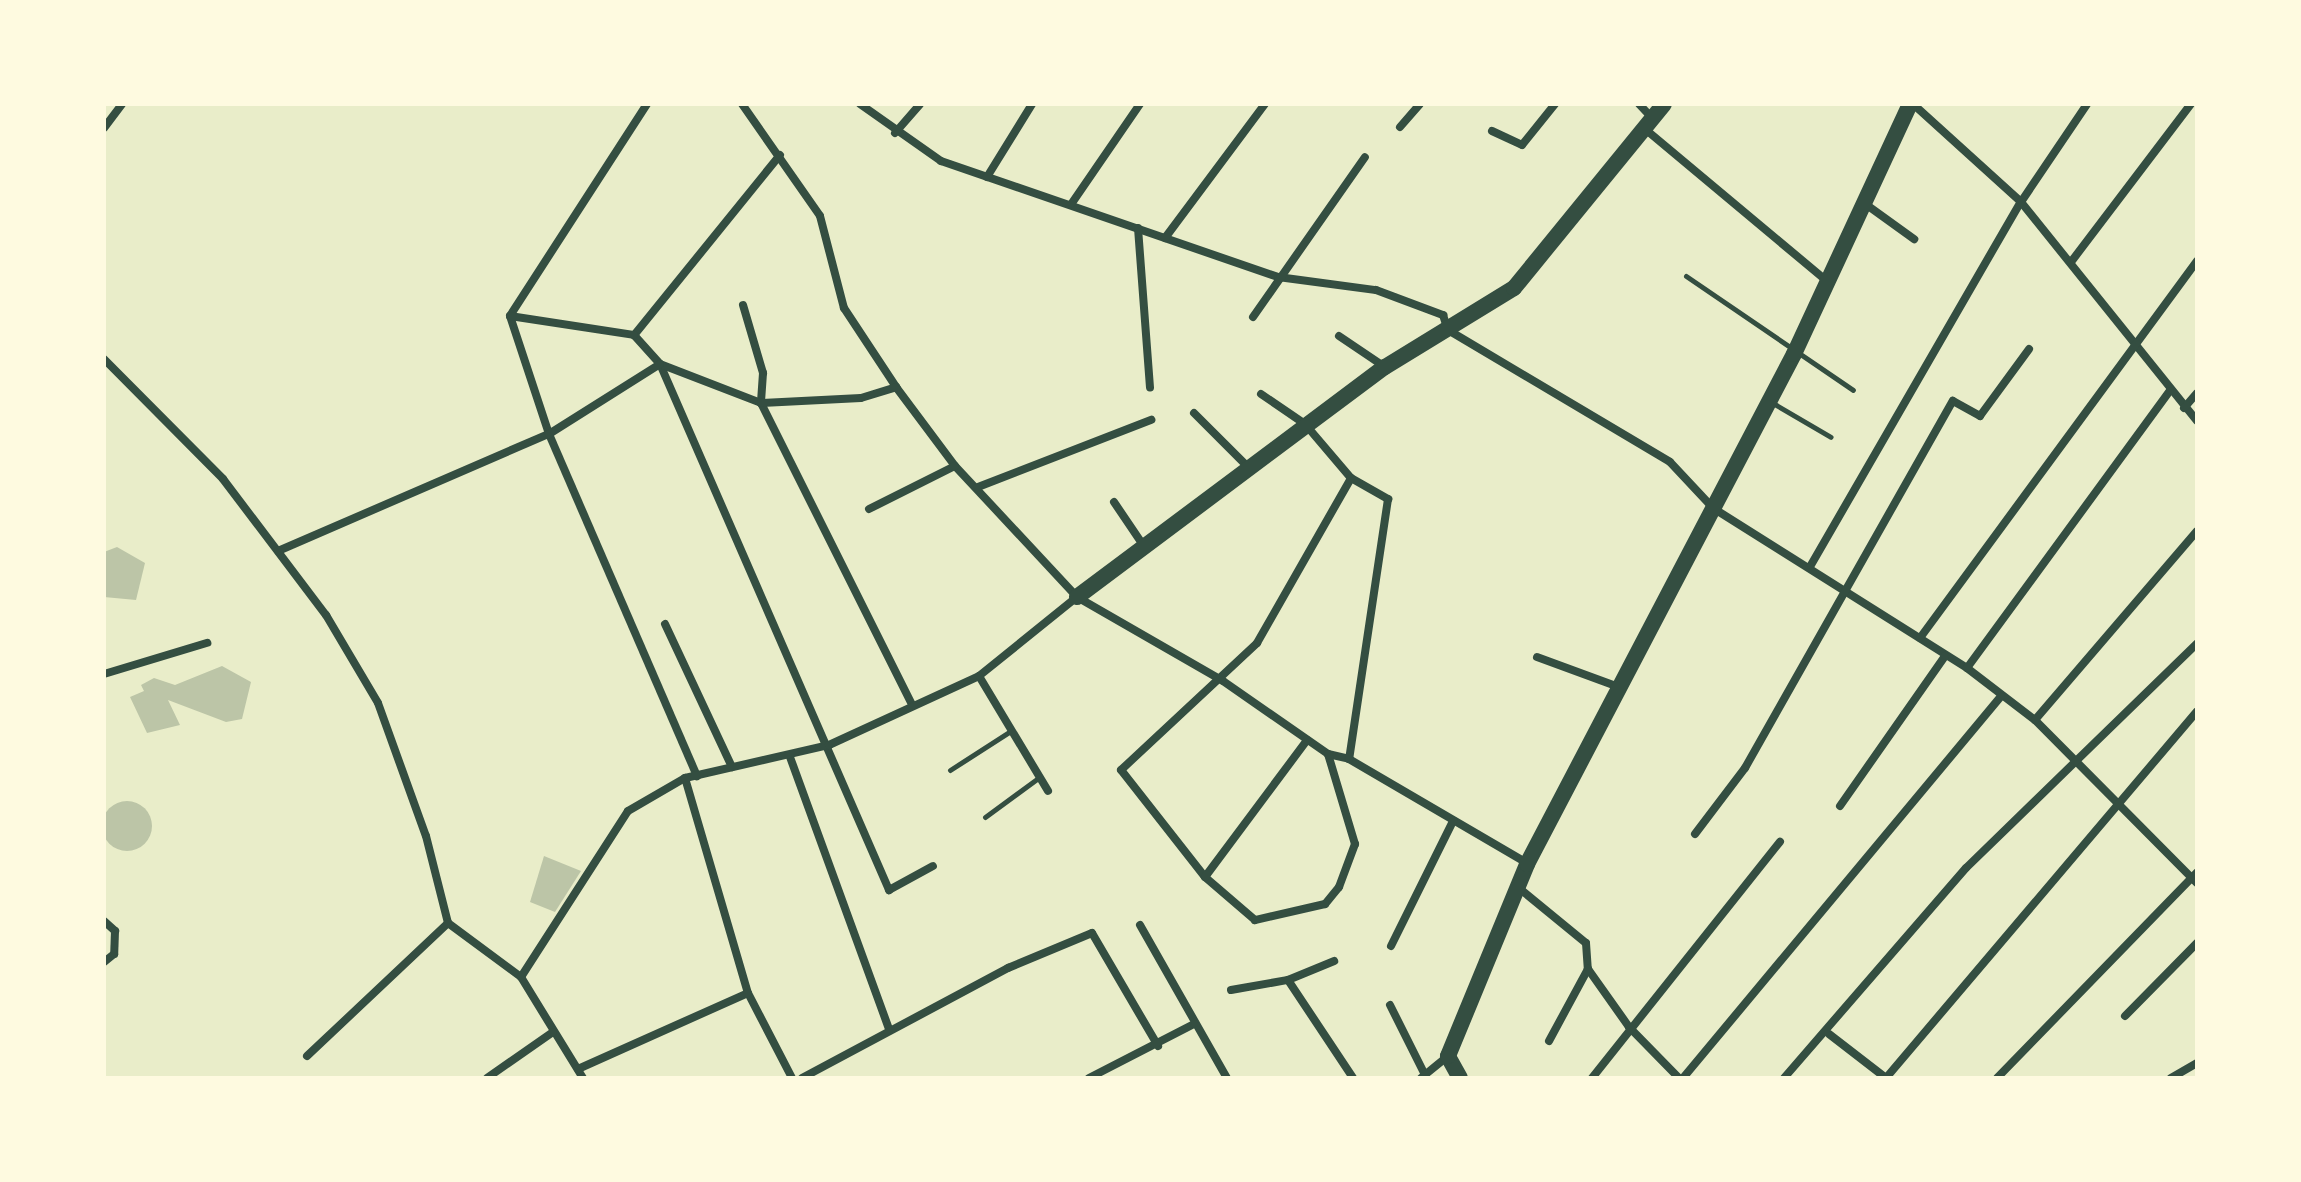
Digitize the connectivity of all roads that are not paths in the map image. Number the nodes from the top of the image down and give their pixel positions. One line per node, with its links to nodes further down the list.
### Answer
1 (122, 104): 18 (street)
2 (647, 104): 36 (street)
3 (742, 104): 21 (street)
4 (860, 104): 20 (street)
5 (920, 104): 20 (street)
6 (1032, 104): 23 (street)
7 (1140, 104): 25 (street)
8 (1265, 104): 28 (street)
9 (1420, 104): 17 (street)
10 (1555, 104): 19 (street)
11 (1639, 104): 16 (street)
12 (1664, 104): 16 (main road)
13 (1911, 104): 24 (street); 26 (main road)
14 (2087, 104): 24 (street)
15 (2191, 104): 31 (street)
16 (1649, 124): 34 (street); 38 (main road)
17 (1400, 127)
18 (104, 128)
19 (1492, 131)
20 (895, 133): 23 (street)
21 (780, 155): 39 (street); 47 (street)
22 (1365, 157): 33 (street)
23 (987, 177): 25 (street)
24 (2021, 202): 31 (street); 72 (street)
25 (1072, 203): 27 (street)
26 (1863, 203): 29 (street); 34 (main road)
27 (1138, 228): 28 (street); 48 (street)
28 (1165, 238): 33 (street)
29 (1914, 239)
30 (2197, 261): 41 (street)
31 (2071, 262): 41 (street)
32 (1686, 276): 43 (lane)
33 (1278, 277): 37 (street); 38 (street)
34 (1827, 281): 43 (main road)
35 (743, 305): 54 (street)
36 (510, 316): 39 (street); 60 (street)
37 (1253, 317)
38 (1448, 330): 46 (main road); 67 (street)
39 (634, 335): 45 (street)
40 (1339, 336): 46 (street)
41 (2134, 342): 50 (street); 76 (street)
42 (2029, 349): 73 (street)
43 (1794, 354): 49 (lane); 53 (main road)
44 (104, 359): 71 (street)
45 (660, 364): 54 (street); 60 (street); 92 (street)
46 (1385, 367): 59 (main road)
47 (896, 387): 54 (street); 62 (street)
48 (1150, 388)
49 (1853, 390)
50 (2170, 391): 55 (street); 81 (street)
51 (2197, 393): 55 (street)
52 (1261, 394): 59 (street)
53 (1770, 401): 61 (lane); 67 (main road)
54 (761, 403): 87 (street)
55 (2184, 408): 58 (street)
56 (1194, 413): 63 (street)
57 (1151, 420): 65 (street)
58 (2197, 421)
59 (1305, 424): 63 (main road); 64 (street)
60 (549, 434): 71 (street); 99 (street)
61 (1831, 437)
62 (955, 466): 65 (street); 68 (street)
63 (1249, 468): 70 (main road)
64 (1351, 478): 84 (street); 95 (street)
65 (978, 487): 74 (street)
66 (1114, 502): 70 (street)
67 (1713, 508): 72 (street); 85 (main road)
68 (869, 509)
69 (2197, 531): 89 (street)
70 (1146, 549): 74 (main road)
71 (278, 551): 115 (street)
72 (1811, 565): 73 (street)
73 (1843, 584): 76 (street); 107 (street)
74 (1077, 597): 83 (street); 84 (street)
75 (665, 624): 97 (street)
76 (1920, 638): 79 (street)
77 (207, 643): 82 (street)
78 (2197, 643): 96 (street)
79 (1945, 656): 81 (street); 104 (street)
80 (1537, 657): 85 (street)
81 (1967, 668): 86 (street)
82 (104, 674)
83 (979, 676): 87 (street); 90 (street)
84 (1223, 681): 91 (street); 111 (street)
85 (1620, 687): 109 (main road)
86 (2000, 697): 89 (street); 149 (street)
87 (912, 705): 92 (street)
88 (2197, 711): 103 (street)
89 (2035, 720): 96 (street)
90 (1009, 732): 98 (lane); 101 (street)
91 (1307, 740): 93 (street); 111 (street)
92 (829, 745): 94 (street); 110 (street)
93 (1328, 754): 95 (street); 111 (street)
94 (790, 757): 97 (street); 130 (street)
95 (1349, 759): 106 (street)
96 (2080, 765): 103 (street); 132 (street)
97 (732, 767): 99 (street)
98 (950, 770)
99 (697, 776): 100 (street)
100 (685, 778): 122 (street); 125 (street)
101 (1038, 778): 102 (street); 105 (lane)
102 (1048, 791)
103 (2118, 804): 112 (street); 151 (street)
104 (1840, 806)
105 (985, 817)
106 (1453, 821): 109 (street); 118 (street)
107 (1695, 834)
108 (1780, 842): 129 (street)
109 (1527, 864): 113 (main road)
110 (933, 866)
111 (1205, 877)
112 (2195, 877): 152 (street)
113 (1520, 889): 121 (street); 136 (main road)
114 (104, 921): 120 (street)
115 (448, 923): 122 (street); 135 (street)
116 (1140, 925): 128 (street)
117 (2197, 943): 127 (street)
118 (1391, 946)
119 (1334, 961): 123 (street)
120 (104, 962)
121 (1588, 969): 129 (street); 133 (street)
122 (521, 977): 131 (street)
123 (1288, 980): 124 (street); 146 (street)
124 (1231, 990)
125 (748, 993): 138 (street); 142 (street)
126 (1390, 1005): 139 (street)
127 (2125, 1016)
128 (1194, 1024): 134 (street); 145 (street)
129 (1629, 1027): 148 (street); 149 (street)
130 (889, 1029): 134 (street); 143 (street)
131 (553, 1032): 138 (street); 140 (street)
132 (1829, 1034): 150 (street); 151 (street)
133 (1549, 1041)
134 (1158, 1046): 144 (street)
135 (307, 1056)
136 (1448, 1056): 139 (street); 147 (main road)
137 (2197, 1063): 153 (street)
138 (578, 1069): 141 (street)
139 (1423, 1077)
140 (487, 1078)
141 (583, 1078)
142 (792, 1078)
143 (802, 1078)
144 (1089, 1078)
145 (1227, 1078)
146 (1353, 1078)
147 (1460, 1078)
148 (1592, 1078)
149 (1681, 1078)
150 (1784, 1078)
151 (1886, 1078)
152 (1997, 1078)
153 (2171, 1078)

